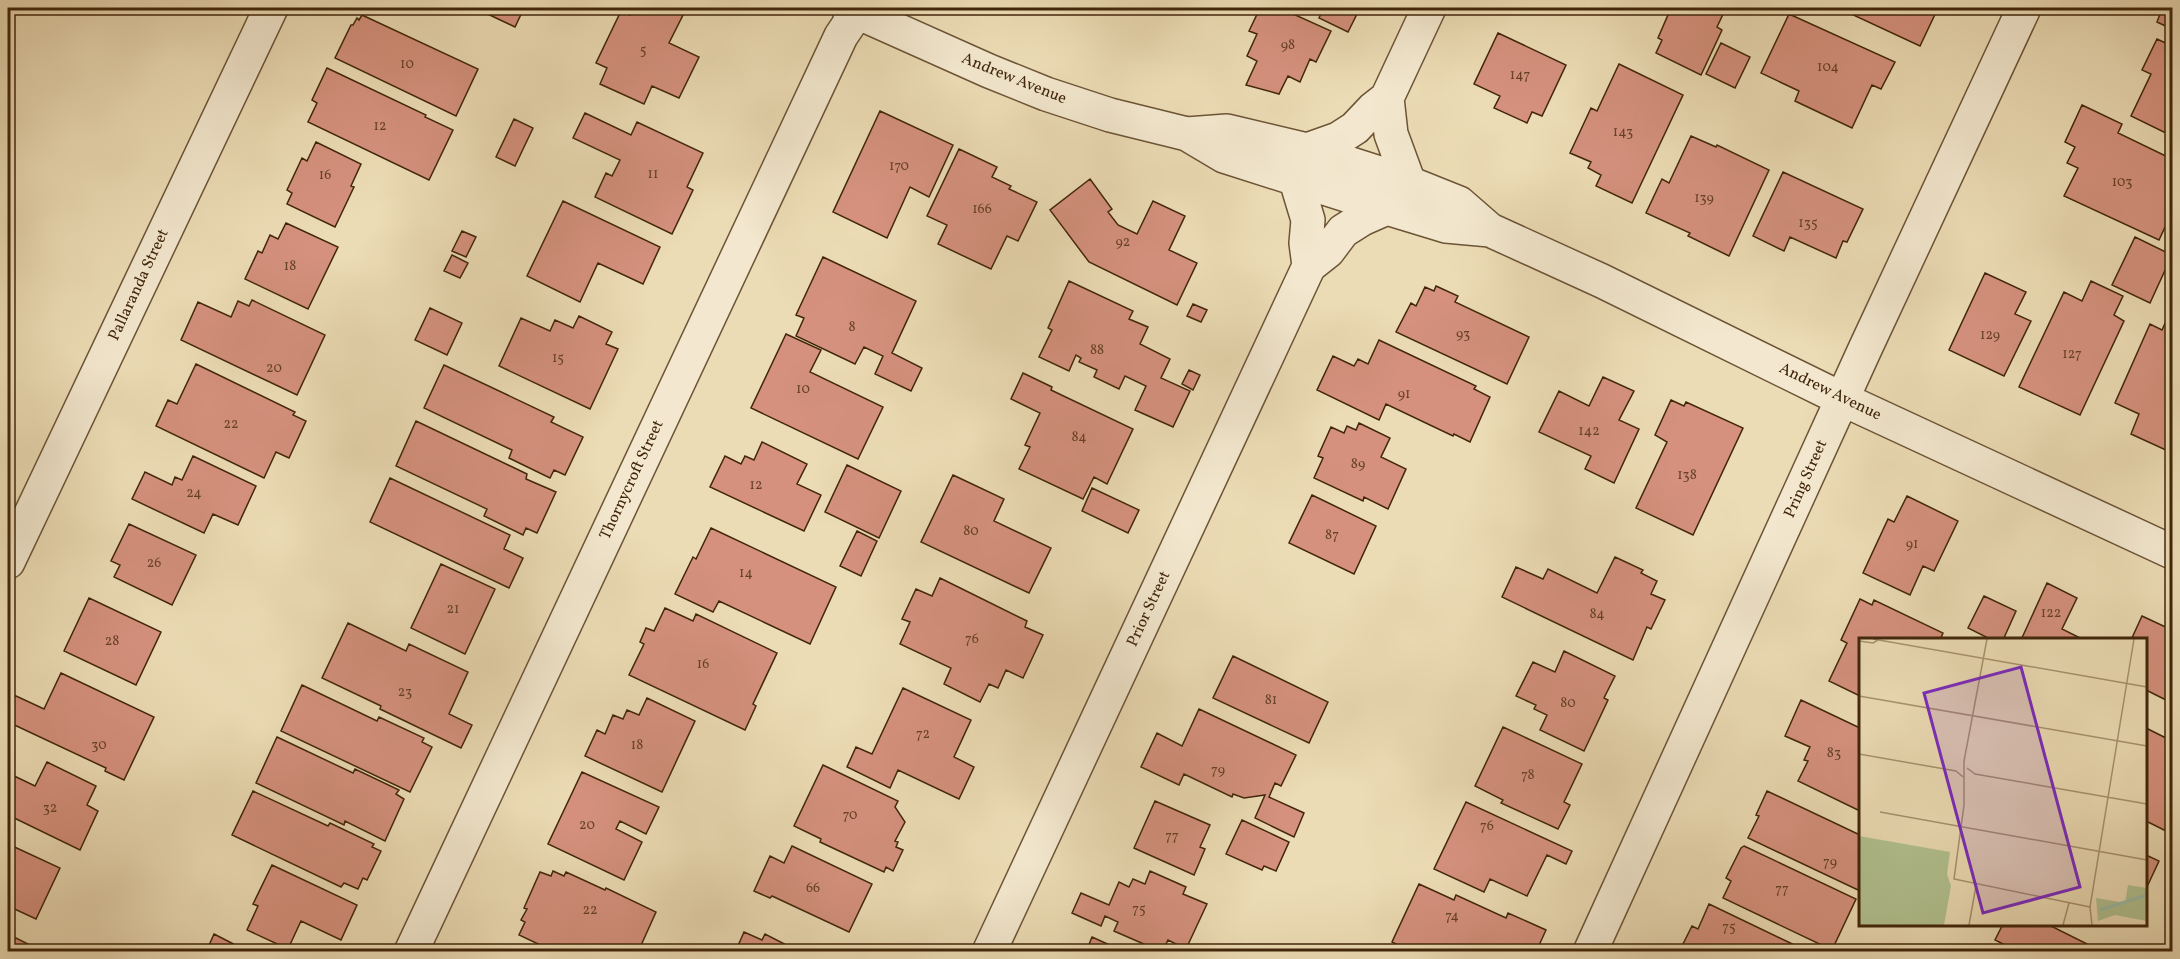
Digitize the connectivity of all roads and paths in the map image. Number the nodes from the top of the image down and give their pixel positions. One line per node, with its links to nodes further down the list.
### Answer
1 (271, 8): 13 (street, Pallaranda Street)
2 (1429, 8): 5 (street)
3 (2024, 8): 11 (street, Pring Street)
4 (855, 9): 6 (street, Andrew Avenue); 14 (street, Thornycroft Street)
5 (1387, 98): 6 (street); 7 (street)
6 (1301, 164): 7 (street, Andrew Avenue); 8 (street, Andrew Avenue); 10 (street, Prior Street)
7 (1409, 183): 9 (street, Andrew Avenue)
8 (1387, 208): 9 (street, Andrew Avenue); 10 (street, Prior Street)
9 (1490, 230): 11 (street, Andrew Avenue)
10 (1308, 266): 15 (street, Prior Street)
11 (1842, 399): 12 (street, Andrew Avenue); 16 (street, Pring Street)
12 (2172, 552)
13 (8, 562)
14 (411, 951)
15 (989, 951)
16 (1590, 951)

